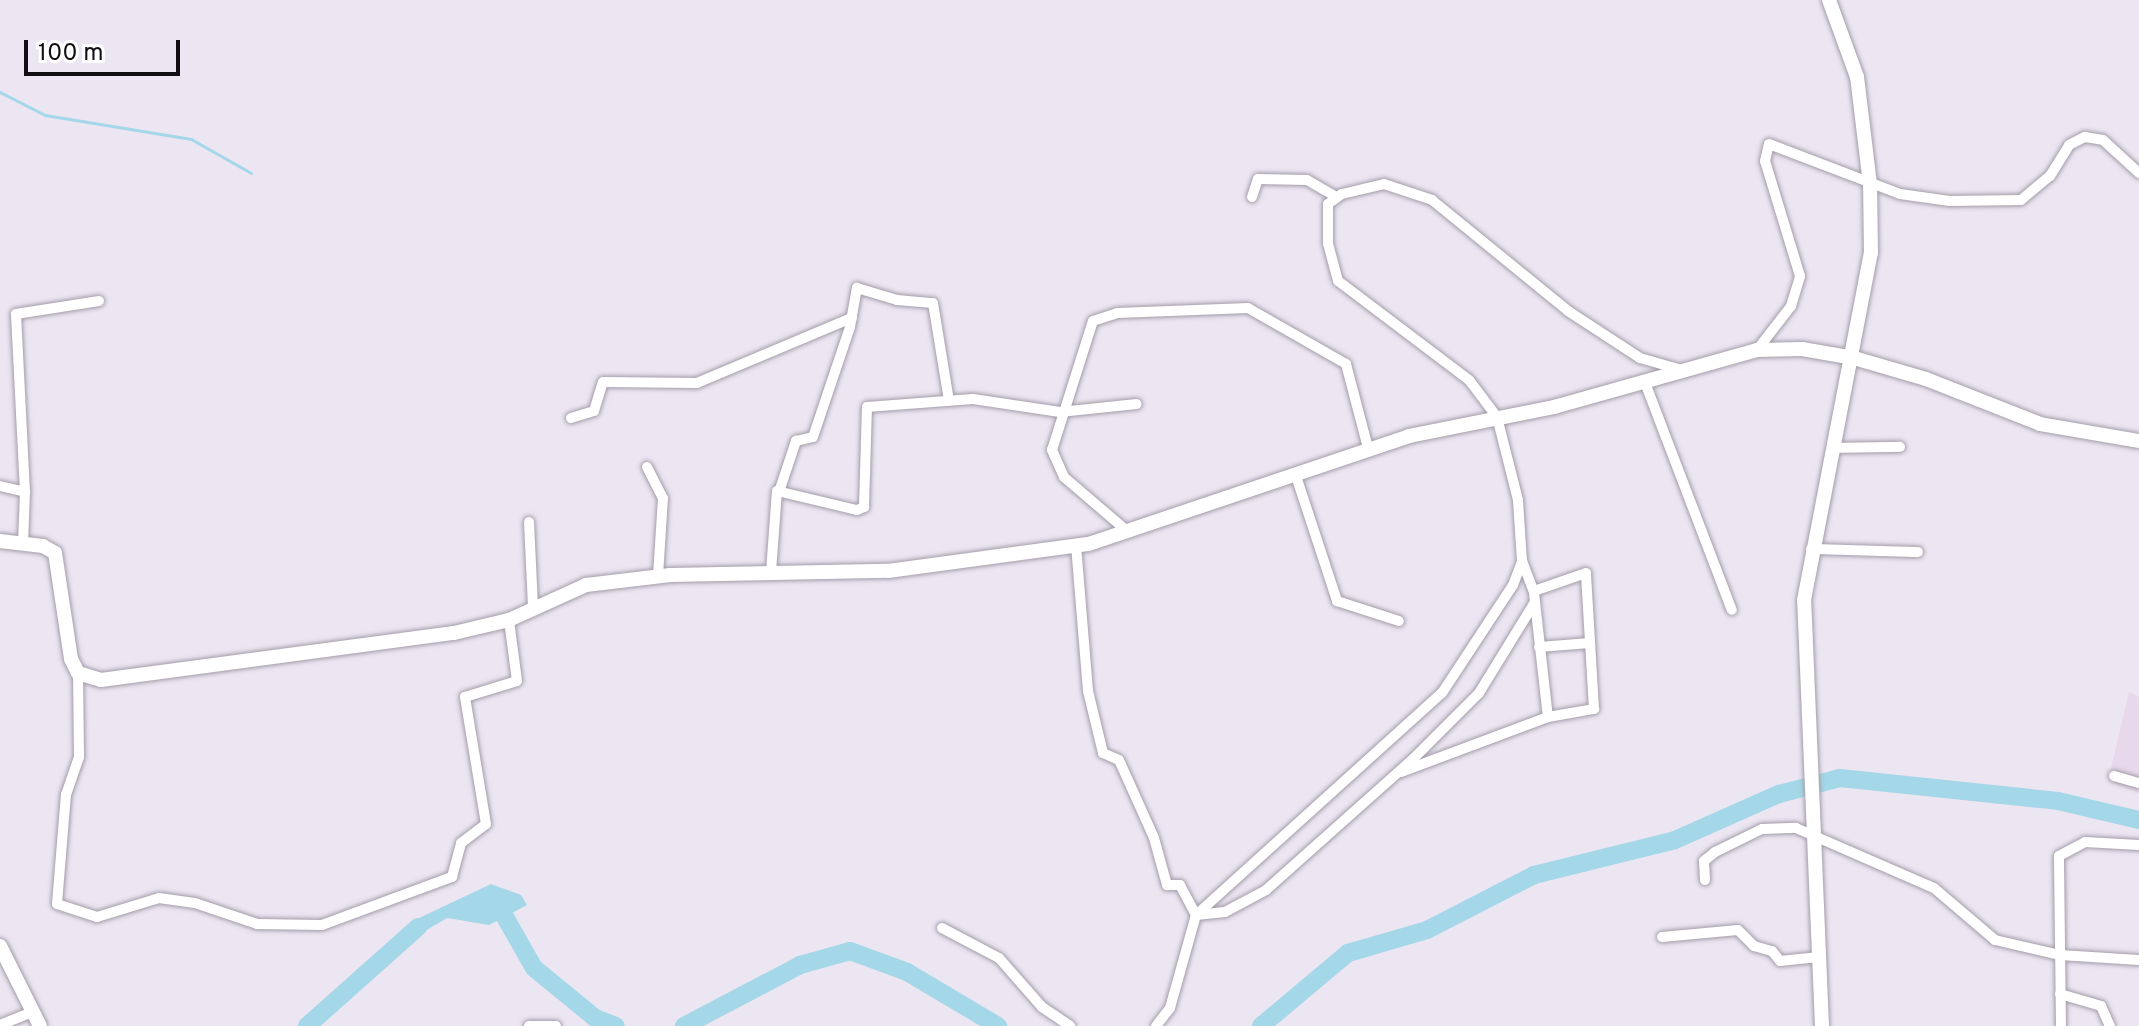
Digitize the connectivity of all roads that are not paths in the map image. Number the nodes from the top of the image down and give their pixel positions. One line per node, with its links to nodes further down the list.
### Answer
1 (1829, 0): 3 (street)
2 (2139, 173): 3 (street)
3 (1870, 184): 8 (street); 9 (street)
4 (1252, 197): 5 (street)
5 (1337, 197): 10 (street); 15 (street)
6 (99, 301): 25 (street)
7 (852, 318): 12 (street); 16 (street); 24 (street)
8 (1757, 350): 9 (street); 10 (street)
9 (1854, 358): 17 (street); 20 (street)
10 (1678, 369): 11 (street)
11 (1644, 380): 15 (street); 38 (street)
12 (949, 401): 14 (street); 24 (street)
13 (1137, 404): 14 (street)
14 (1060, 412): 19 (street); 27 (street)
15 (1497, 417): 19 (street); 33 (street)
16 (571, 418)
17 (2139, 441)
18 (1900, 447): 20 (street)
19 (1368, 448): 22 (street)
20 (1833, 448): 31 (street)
21 (647, 467): 35 (street)
22 (1296, 476): 27 (street); 40 (street)
23 (0, 486): 25 (street)
24 (780, 489): 34 (street)
25 (25, 492): 29 (street)
26 (529, 522): 37 (street)
27 (1127, 531): 30 (street)
28 (0, 541): 29 (street)
29 (23, 543): 43 (street)
30 (1076, 545): 34 (street); 51 (street)
31 (1811, 549): 32 (street); 48 (street)
32 (1918, 552)
33 (1522, 561): 36 (street); 51 (street)
34 (771, 572): 35 (street)
35 (658, 576): 37 (street)
36 (1534, 596): 41 (street); 42 (street); 45 (street)
37 (533, 608): 39 (street)
38 (1732, 610)
39 (509, 620): 43 (street); 43 (street)
40 (1399, 621)
41 (1590, 643): 42 (street); 44 (street)
42 (1539, 647): 44 (street)
43 (78, 673)
44 (1548, 717): 45 (street)
45 (1398, 773): 51 (street)
46 (2114, 776): 47 (street)
47 (2139, 783)
48 (1814, 833): 50 (street); 55 (street); 56 (street)
49 (2139, 845): 55 (street)
50 (1705, 880)
51 (1196, 915): 65 (street)
52 (942, 928): 64 (street)
53 (1662, 937): 56 (street)
54 (0, 946): 59 (street)
55 (2060, 955): 57 (street); 58 (street)
56 (1819, 957): 66 (street)
57 (2139, 960)
58 (2060, 994): 67 (street); 68 (street)
59 (33, 1012): 60 (street); 61 (street)
60 (0, 1025)
61 (40, 1026)
62 (529, 1026): 63 (street)
63 (556, 1026)
64 (1070, 1026)
65 (1156, 1026)
66 (1822, 1026)
67 (2061, 1026)
68 (2110, 1026)

